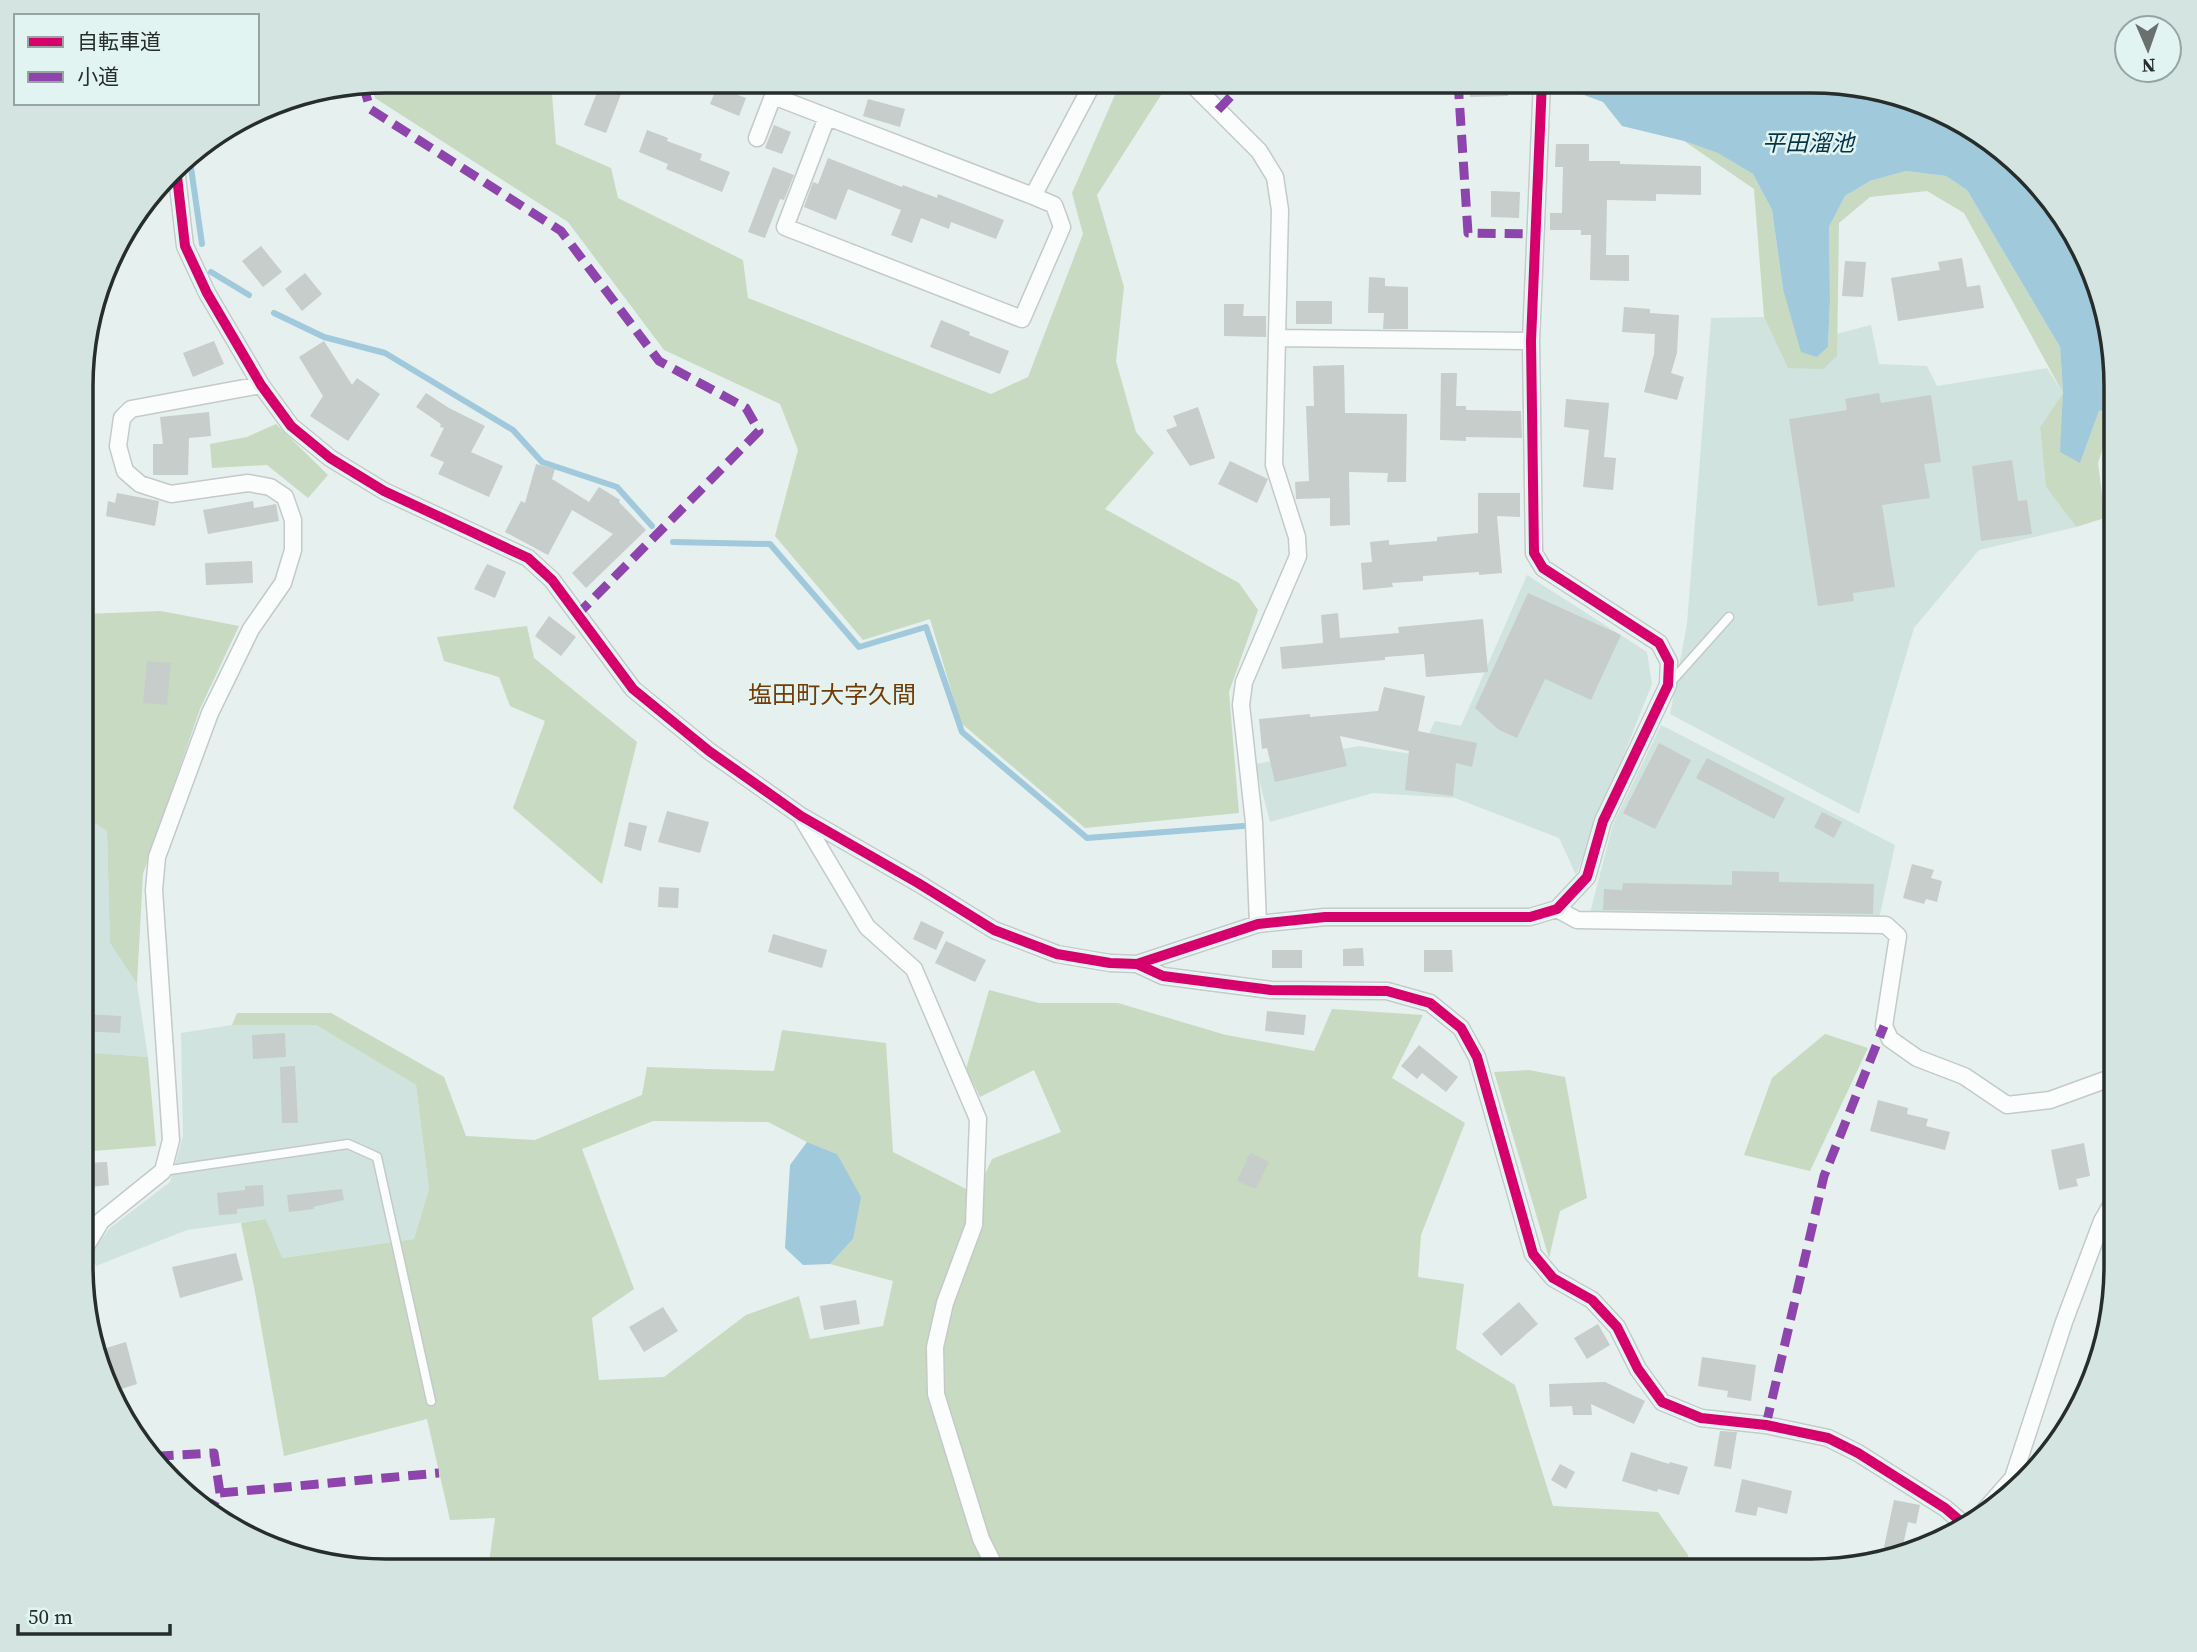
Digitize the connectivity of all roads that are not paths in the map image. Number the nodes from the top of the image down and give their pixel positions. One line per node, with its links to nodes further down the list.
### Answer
1 (1088, 93): 7 (street)
2 (1201, 93): 8 (street)
3 (1541, 93): 9 (street)
4 (827, 117): 5 (street); 7 (street); 7 (street)
5 (757, 138)
6 (178, 181): 10 (street)
7 (1032, 197)
8 (1277, 338): 9 (street); 15 (street)
9 (1531, 341): 12 (street)
10 (261, 385): 13 (street); 18 (street)
11 (1729, 618): 12 (lane)
12 (1668, 685): 14 (street)
13 (801, 816): 16 (street); 24 (street)
14 (1558, 909): 15 (street); 17 (street)
15 (1258, 924): 16 (street)
16 (1137, 964): 23 (street)
17 (2104, 1080)
18 (163, 1171): 20 (street); 21 (lane)
19 (2104, 1218): 22 (street)
20 (93, 1234)
21 (431, 1401)
22 (2013, 1477)
23 (1959, 1520)
24 (991, 1559)

